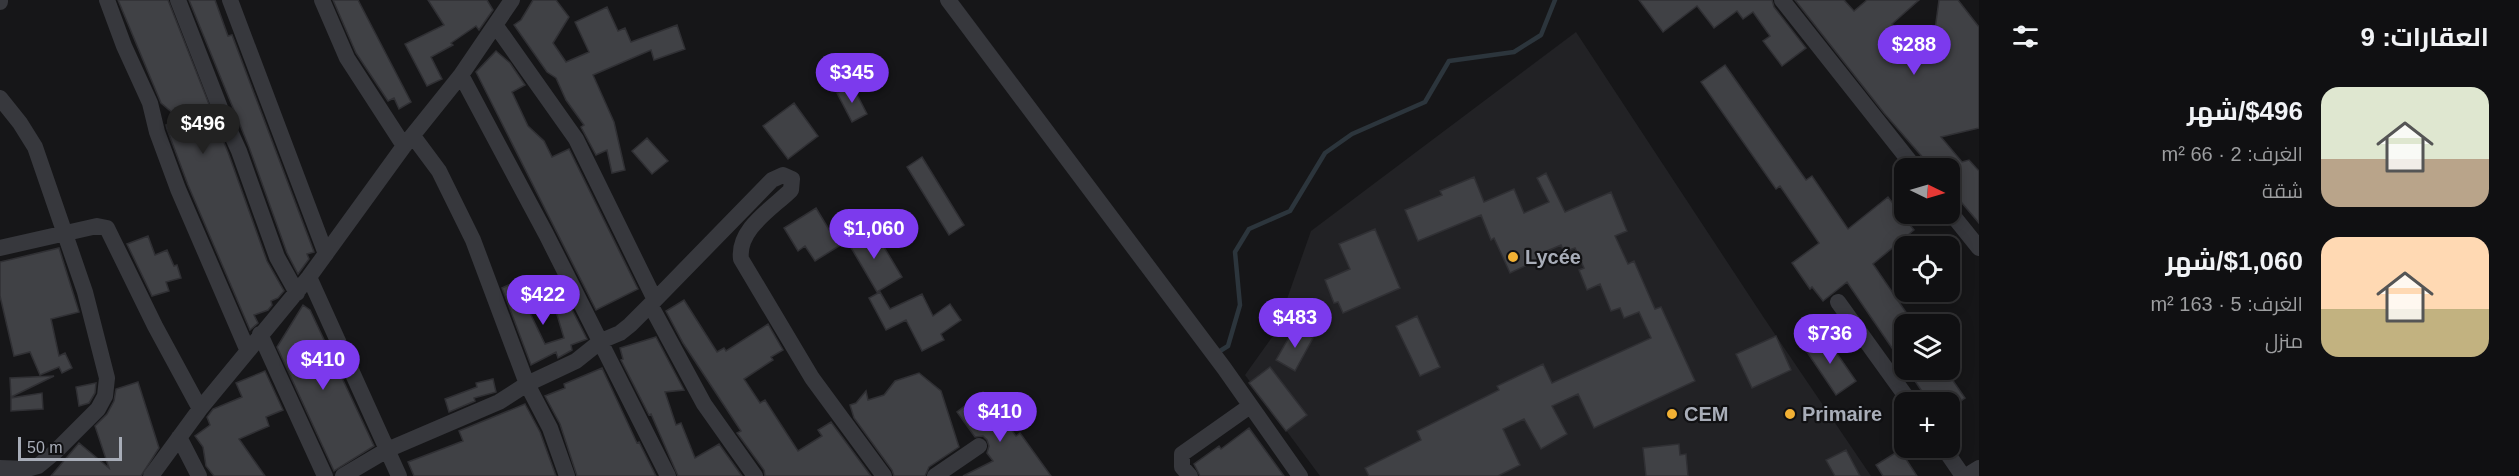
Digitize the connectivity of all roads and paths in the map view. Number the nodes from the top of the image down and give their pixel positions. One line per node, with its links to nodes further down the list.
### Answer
1 (107, 0): 24 (street)
2 (178, 0): 19 (street)
3 (230, 0): 17 (street)
4 (322, 0): 11 (street)
5 (948, 0): 27 (street)
6 (1782, 0): 12 (street)
7 (505, 4): 8 (street)
8 (496, 26): 9 (street); 21 (street)
9 (461, 75): 11 (street); 23 (street)
10 (0, 98): 14 (street)
11 (409, 141): 17 (street); 25 (street)
12 (1907, 158)
13 (1960, 224): 16 (street)
14 (65, 233): 15 (street); 28 (street); 33 (street)
15 (0, 248)
16 (1979, 248)
17 (326, 254): 18 (street)
18 (309, 277): 19 (street); 31 (street)
19 (297, 293): 22 (street)
20 (1838, 302): 26 (street)
21 (653, 303): 23 (street); 42 (street); 43 (street)
22 (260, 334): 24 (street); 37 (street)
23 (601, 341): 25 (street); 41 (street)
24 (247, 349): 28 (street)
25 (527, 384): 31 (street); 40 (street)
26 (1903, 392)
27 (1250, 406): 45 (street); 46 (street)
28 (200, 409): 29 (street)
29 (179, 437): 35 (street); 36 (street)
30 (979, 446): 44 (street)
31 (387, 450): 38 (street); 39 (street)
32 (1951, 458): 47 (street)
33 (0, 468)
34 (1979, 468): 47 (street)
35 (151, 476)
36 (200, 476)
37 (325, 476)
38 (343, 476)
39 (399, 476)
40 (567, 476)
41 (668, 476)
42 (755, 476)
43 (884, 476)
44 (935, 476)
45 (1190, 476)
46 (1300, 476)
47 (1965, 476)

